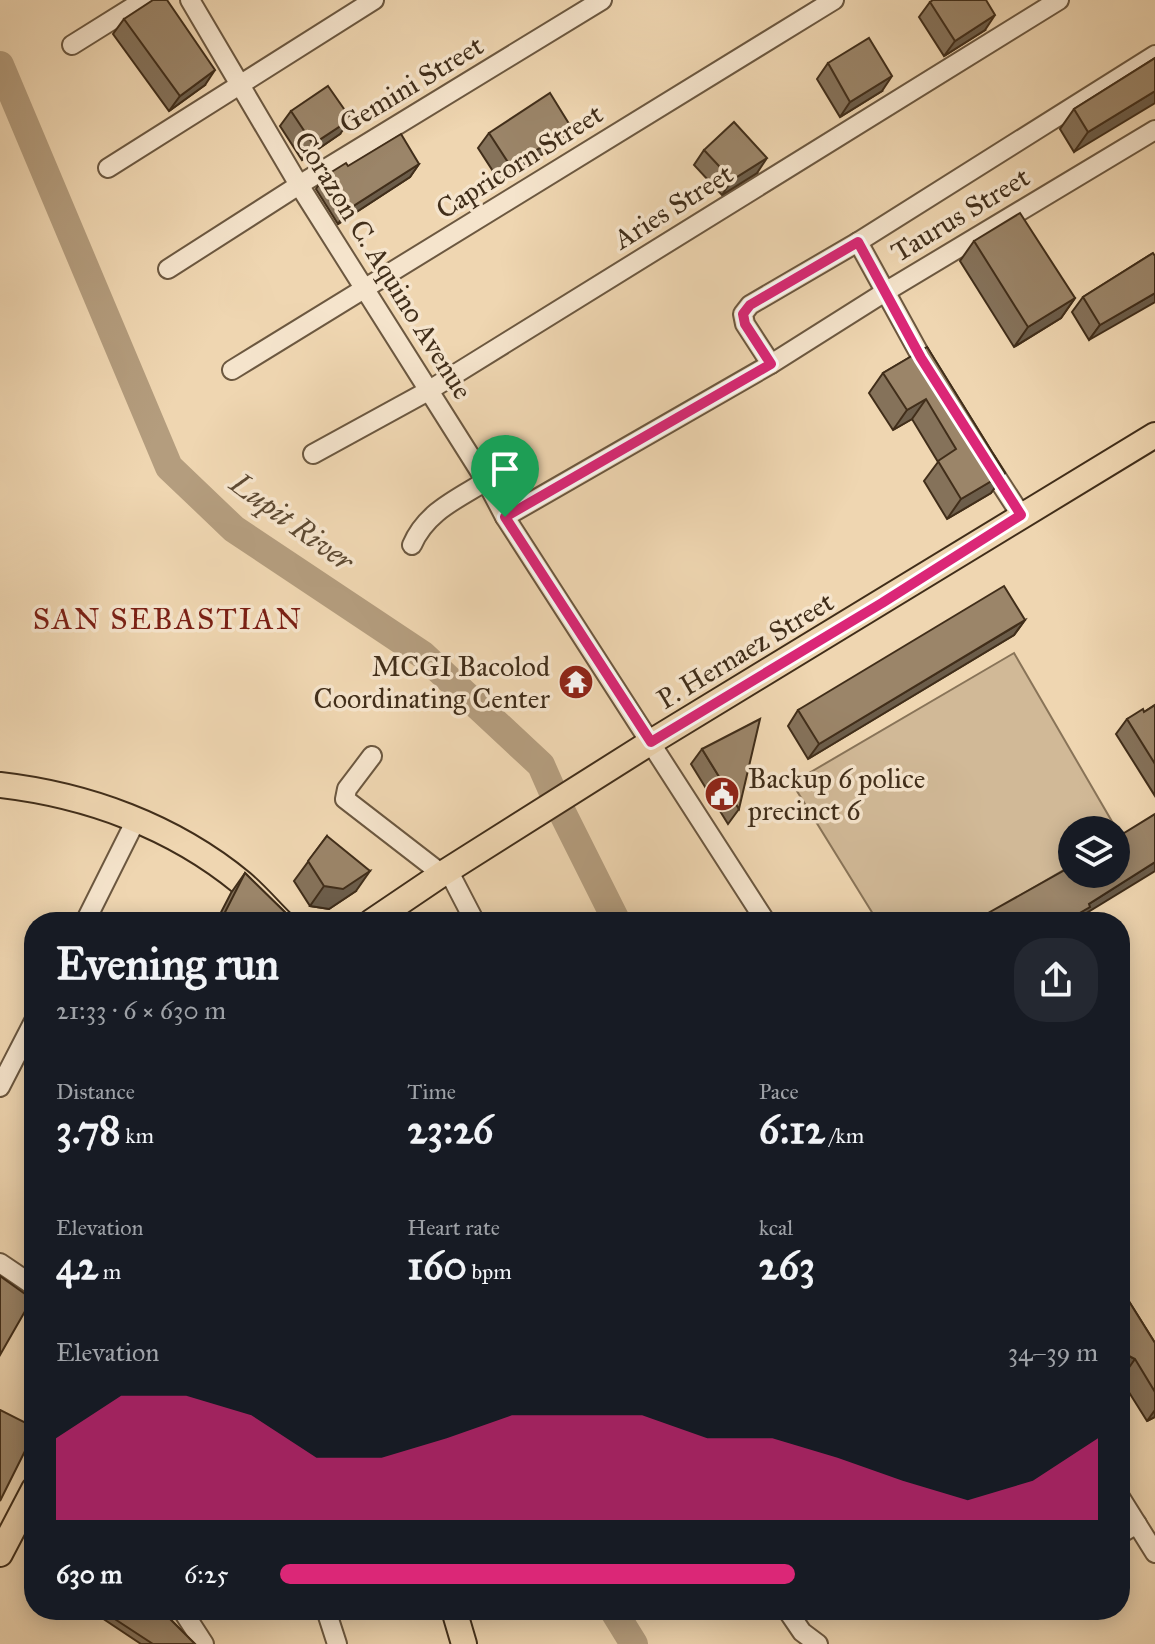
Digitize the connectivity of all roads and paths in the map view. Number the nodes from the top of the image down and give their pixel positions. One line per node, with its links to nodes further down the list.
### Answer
1 (144, 0): 7 (street)
2 (190, 0): 9 (street, Corazon C. Aquino Avenue)
3 (374, 0): 9 (street)
4 (602, 0): 12 (street, Gemini Street)
5 (834, 0): 15 (street, Capricorn Street)
6 (1059, 0): 20 (street, Aries Street)
7 (72, 45)
8 (1155, 55): 13 (street)
9 (239, 83): 11 (street); 12 (street, Corazon C. Aquino Avenue)
10 (1155, 130): 16 (street, Taurus Street)
11 (108, 168)
12 (299, 185): 14 (street, Gemini Street); 15 (street, Corazon C. Aquino Avenue)
13 (858, 242): 16 (street); 17 (street)
14 (168, 269)
15 (366, 288): 18 (street, Capricorn Street); 20 (street, Corazon C. Aquino Avenue)
16 (885, 292): 17 (street, Taurus Street); 19 (street)
17 (771, 364): 26 (street, Taurus Street)
18 (232, 370)
19 (937, 384)
20 (428, 391): 23 (street, Aries Street); 24 (street, Corazon C. Aquino Avenue)
21 (1155, 435): 25 (main road, P. Hernaez Street)
22 (978, 449): 25 (street)
23 (313, 454)
24 (486, 481): 26 (street, Corazon C. Aquino Avenue); 27 (street)
25 (1021, 515): 28 (main road, P. Hernaez Street)
26 (505, 517): 28 (street, Corazon C. Aquino Avenue)
27 (412, 545)
28 (651, 742): 32 (main road, P. Hernaez Street); 37 (street, Corazon C. Aquino Avenue)
29 (372, 756): 32 (street)
30 (0, 785): 31 (main road)
31 (136, 820): 33 (street); 34 (main road)
32 (445, 872): 35 (main road, P. Hernaez Street); 36 (street)
33 (90, 912)
34 (271, 912)
35 (386, 912)
36 (469, 912)
37 (760, 912)
38 (24, 1040): 39 (street)
39 (0, 1087)
40 (0, 1263): 41 (street)
41 (24, 1279)
42 (24, 1508): 47 (main road)
43 (1130, 1513): 44 (street)
44 (1137, 1524): 45 (street); 46 (street)
45 (1130, 1528)
46 (1153, 1545)
47 (0, 1554)
48 (188, 1620): 52 (street)
49 (329, 1620): 53 (street)
50 (457, 1620): 54 (main road)
51 (794, 1620): 55 (street)
52 (204, 1644)
53 (337, 1644)
54 (464, 1644)
55 (818, 1644)

